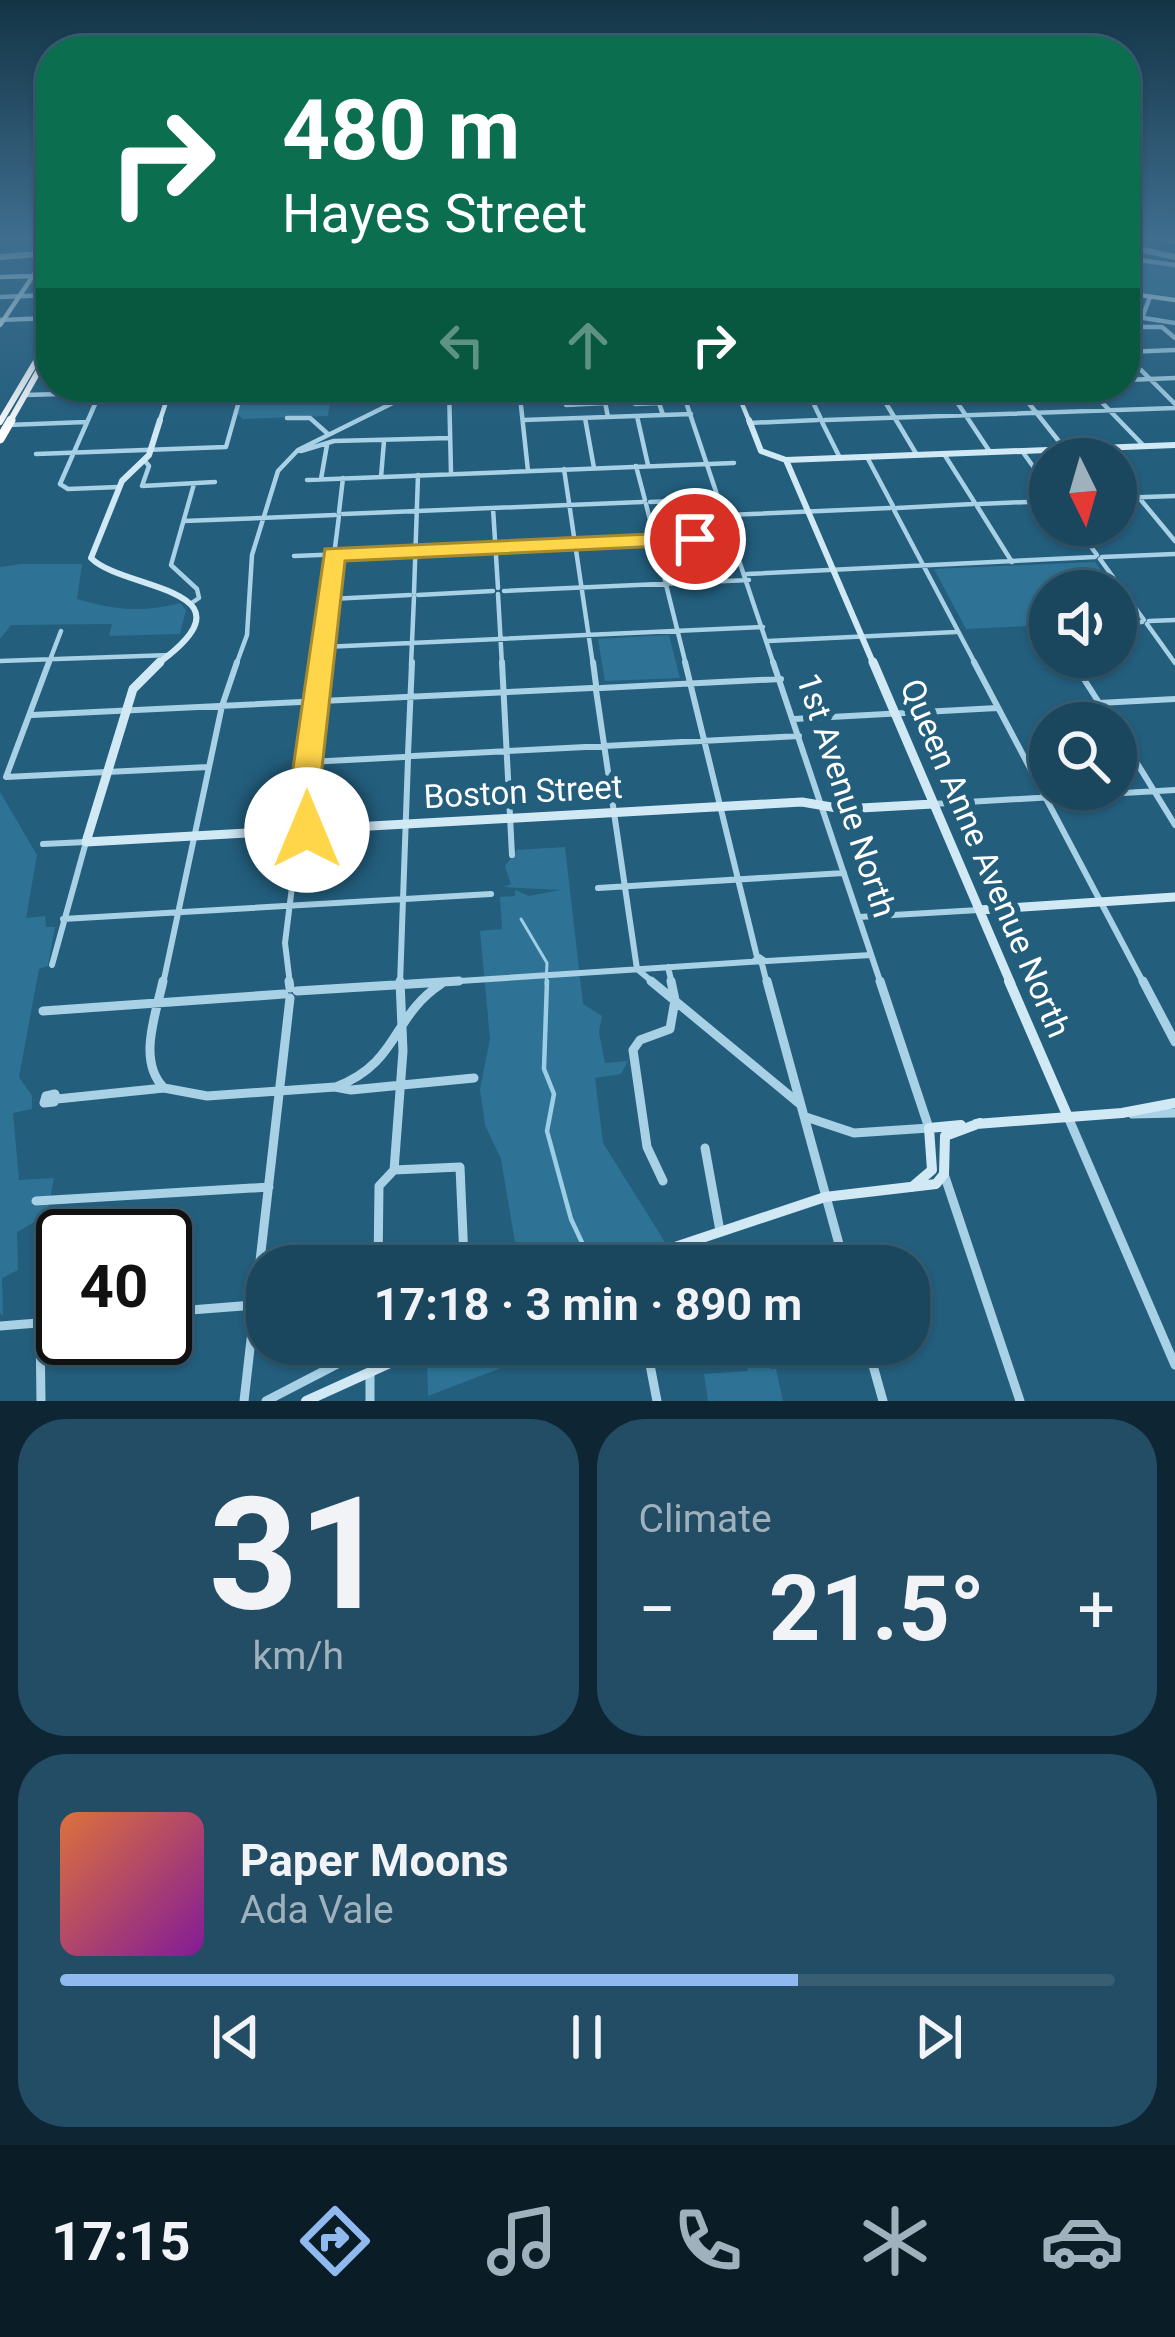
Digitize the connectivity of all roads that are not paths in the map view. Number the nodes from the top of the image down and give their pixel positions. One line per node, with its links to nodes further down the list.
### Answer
1 (1148, 303): 2 (street)
2 (1142, 318): 5 (street)
3 (36, 319): 4 (street)
4 (1, 321)
5 (1175, 324): 6 (street)
6 (1140, 326)
7 (1140, 327): 8 (street)
8 (1175, 338)
9 (1175, 350): 10 (street)
10 (1140, 352)
11 (36, 364): 52 (highway)
12 (1142, 370): 16 (street)
13 (36, 375): 17 (highway)
14 (1175, 378): 16 (street)
15 (1140, 379): 16 (street)
16 (1150, 379): 37 (street)
17 (25, 395): 18 (street); 52 (highway)
18 (36, 395)
19 (95, 402): 50 (street)
20 (167, 402): 61 (street)
21 (239, 402): 61 (street)
22 (394, 402): 53 (street)
23 (449, 402): 56 (street)
24 (521, 402): 48 (street)
25 (646, 402): 35 (street)
26 (659, 402): 41 (street)
27 (741, 402): 51 (street, Queen Anne Avenue North)
28 (813, 402): 49 (street)
29 (884, 402): 47 (street)
30 (958, 402): 42 (street)
31 (1029, 402): 39 (street)
32 (1101, 402): 38 (street)
33 (605, 403): 34 (street); 44 (street)
34 (566, 404)
35 (635, 404)
36 (688, 405): 40 (street, 1st Avenue North)
37 (1175, 406): 38 (street)
38 (1108, 410): 39 (street); 60 (street)
39 (1037, 412): 42 (street); 54 (street)
40 (691, 414): 41 (street); 76 (street, 1st Avenue North)
41 (663, 415): 43 (street)
42 (967, 415): 47 (street); 65 (street)
43 (637, 416): 44 (street); 78 (street)
44 (608, 417): 46 (street)
45 (287, 418): 53 (street)
46 (585, 418): 48 (street); 79 (street)
47 (894, 418): 49 (street); 69 (street)
48 (523, 420): 81 (street)
49 (822, 420): 51 (street); 71 (street)
50 (86, 422): 52 (street); 66 (street)
51 (749, 423): 72 (street, Queen Anne Avenue North)
52 (4, 424): 55 (highway)
53 (328, 434): 62 (street)
54 (1056, 438)
55 (0, 439)
56 (450, 439): 57 (street); 82 (street)
57 (384, 441): 62 (street); 84 (street); 86 (street)
58 (1175, 445): 60 (street)
59 (1137, 446): 60 (street)
60 (1145, 446)
61 (151, 450): 66 (street); 73 (street)
62 (298, 450): 105 (street)
63 (1022, 451): 64 (street); 65 (street); 74 (street)
64 (1029, 451)
65 (990, 452): 68 (street)
66 (73, 453): 67 (street); 90 (street)
67 (36, 454)
68 (944, 454): 69 (street); 97 (street)
69 (916, 455): 70 (street)
70 (867, 457): 71 (street); 100 (street)
71 (840, 458): 72 (street)
72 (786, 460): 102 (street, Queen Anne Avenue North)
73 (145, 461): 89 (street); 90 (street)
74 (1029, 461)
75 (734, 463): 76 (street)
76 (709, 464): 78 (street); 94 (street, 1st Avenue North)
77 (636, 466): 78 (street); 79 (street); 95 (street)
78 (649, 466)
79 (594, 468): 80 (street)
80 (564, 469): 81 (street); 98 (street)
81 (528, 471): 82 (street)
82 (451, 474): 83 (street)
83 (418, 475): 84 (street); 101 (street)
84 (381, 476): 85 (street)
85 (343, 478): 86 (street); 103 (street)
86 (321, 479): 87 (street)
87 (308, 480)
88 (215, 482): 89 (street)
89 (194, 484): 106 (street)
90 (119, 487): 127 (street)
91 (1137, 495): 93 (street)
92 (1175, 496): 93 (street)
93 (1139, 497): 109 (street)
94 (721, 499): 95 (street); 104 (street, 1st Avenue North)
95 (646, 502): 98 (street); 108 (street)
96 (1029, 502): 97 (street)
97 (976, 504): 100 (street); 118 (street)
98 (570, 505): 99 (street); 110 (street)
99 (493, 508): 101 (street); 112 (street)
100 (894, 508): 102 (street); 119 (street)
101 (416, 511): 103 (street); 113 (street)
102 (809, 511): 104 (street); 120 (street, Queen Anne Avenue North)
103 (339, 514): 105 (street); 114 (street)
104 (727, 515): 107 (street, 1st Avenue North)
105 (264, 518): 106 (street); 153 (street)
106 (184, 521): 127 (street)
107 (734, 538): 108 (street); 121 (street, 1st Avenue North)
108 (654, 541): 110 (street); 122 (street)
109 (1175, 541)
110 (576, 544): 112 (street); 123 (street)
111 (1091, 546): 117 (street)
112 (495, 548): 113 (street); 124 (street)
113 (415, 551): 114 (street); 125 (street)
114 (334, 554): 116 (street); 126 (street)
115 (1175, 554): 117 (street)
116 (294, 556)
117 (1099, 557): 118 (street); 129 (street)
118 (1012, 562): 119 (street)
119 (924, 566): 120 (street); 134 (street)
120 (835, 569): 121 (street); 136 (street, Queen Anne Avenue North)
121 (748, 577): 122 (street); 131 (street, 1st Avenue North)
122 (664, 584): 123 (street); 133 (street)
123 (581, 588): 124 (street); 135 (street)
124 (498, 591): 125 (street); 137 (street)
125 (414, 595): 126 (street); 139 (street)
126 (328, 599): 140 (street)
127 (190, 604): 141 (street)
128 (1175, 620): 129 (street)
129 (1145, 622): 130 (street); 144 (street)
130 (1137, 623)
131 (763, 627): 133 (street); 138 (street, 1st Avenue North)
132 (61, 631): 142 (street)
133 (676, 631): 135 (street); 146 (street)
134 (957, 632): 136 (street); 154 (street)
135 (589, 635): 137 (street); 147 (street)
136 (863, 636): 138 (street); 156 (street, Queen Anne Avenue North)
137 (501, 639): 139 (street); 148 (street)
138 (768, 641): 145 (street, 1st Avenue North)
139 (412, 643): 140 (street); 149 (street)
140 (323, 647): 151 (street)
141 (171, 655): 142 (street); 155 (street)
142 (51, 660): 143 (street); 157 (street)
143 (0, 661)
144 (1175, 663)
145 (781, 679): 146 (street); 158 (street, 1st Avenue North)
146 (688, 683): 147 (street); 160 (street)
147 (596, 688): 148 (street); 161 (street)
148 (503, 692): 149 (street); 162 (street)
149 (410, 697): 151 (street); 163 (street)
150 (1175, 699): 152 (street)
151 (316, 701): 153 (street); 164 (street)
152 (1118, 702)
153 (222, 706): 155 (street); 166 (street)
154 (997, 708): 156 (street); 167 (street)
155 (126, 711): 157 (street); 168 (street)
156 (895, 713): 158 (street); 173 (street, Queen Anne Avenue North)
157 (32, 715): 168 (street)
158 (794, 719): 159 (street, 1st Avenue North)
159 (799, 736): 160 (street); 174 (street, 1st Avenue North)
160 (702, 741): 161 (street); 175 (street)
161 (605, 746): 162 (street); 177 (street)
162 (506, 752): 163 (street); 178 (street)
163 (408, 757): 164 (street); 179 (street)
164 (309, 762): 181 (street)
165 (1137, 763): 170 (street)
166 (208, 767): 168 (street); 182 (street)
167 (1029, 767)
168 (107, 772): 183 (street)
169 (1175, 790): 170 (street)
170 (1154, 791): 171 (street); 180 (street)
171 (1137, 792)
172 (1029, 798): 173 (street)
173 (933, 804): 174 (street, Boston Street); 195 (street, Queen Anne Avenue North)
174 (822, 805): 175 (street, Boston Street); 186 (street, 1st Avenue North)
175 (718, 807): 177 (street, Boston Street); 187 (street)
176 (1052, 810): 193 (street)
177 (614, 813): 178 (street, Boston Street); 188 (street)
178 (510, 818): 179 (street, Boston Street); 185 (street)
179 (405, 824): 181 (street, Boston Street); 192 (street)
180 (1175, 825)
181 (300, 830): 182 (street, Boston Street); 194 (street)
182 (193, 836): 183 (street, Boston Street); 196 (street)
183 (86, 842): 184 (street, Boston Street); 198 (street)
184 (43, 844)
185 (512, 855)
186 (844, 874): 187 (street); 197 (street, 1st Avenue North)
187 (735, 880): 188 (street); 200 (street)
188 (625, 886): 189 (street); 203 (street)
189 (598, 888)
190 (491, 894): 192 (street)
191 (1175, 898): 193 (street)
192 (402, 899): 194 (street); 205 (street)
193 (1100, 902): 195 (street); 211 (street)
194 (290, 905): 196 (street); 206 (street)
195 (979, 910): 197 (street); 222 (street, Queen Anne Avenue North)
196 (177, 913): 198 (street); 208 (street)
197 (859, 917): 199 (street, 1st Avenue North)
198 (63, 919): 201 (street)
199 (871, 955): 200 (street); 224 (street, 1st Avenue North)
200 (760, 961): 202 (street); 219 (street)
201 (52, 965)
202 (668, 967): 203 (street); 207 (street)
203 (637, 969): 204 (street); 207 (street)
204 (449, 980): 205 (street); 210 (street)
205 (400, 984): 206 (street); 210 (street)
206 (290, 993): 208 (street); 216 (street)
207 (675, 1000): 219 (street); 228 (street)
208 (159, 1003): 209 (street); 215 (street)
209 (43, 1011)
210 (402, 1031): 213 (street); 214 (street)
211 (1175, 1042)
212 (474, 1078): 213 (street)
213 (399, 1084): 214 (street); 226 (street)
214 (335, 1087): 216 (street)
215 (164, 1088): 216 (street); 217 (street)
216 (279, 1091): 229 (street)
217 (57, 1099)
218 (1175, 1103): 220 (street)
219 (805, 1112): 224 (street); 231 (street)
220 (1122, 1113): 221 (street); 222 (street)
221 (1175, 1113)
222 (1068, 1117): 223 (street); 249 (street, Queen Anne Avenue North)
223 (980, 1124): 224 (street); 227 (street)
224 (928, 1128): 230 (street, 1st Avenue North)
225 (705, 1148): 233 (street)
226 (394, 1170): 235 (street); 236 (street)
227 (944, 1174): 230 (street); 258 (street)
228 (664, 1181)
229 (269, 1187): 232 (street); 234 (street)
230 (905, 1190): 231 (street)
231 (825, 1197): 233 (street); 238 (street)
232 (36, 1202)
233 (720, 1232): 237 (street)
234 (265, 1245)
235 (378, 1245)
236 (463, 1245)
237 (678, 1245)
238 (839, 1245)
239 (246, 1305): 240 (street)
240 (192, 1310)
241 (36, 1323): 242 (street)
242 (0, 1326)
243 (41, 1365): 251 (street)
244 (250, 1365): 252 (street)
245 (337, 1365): 253 (street)
246 (382, 1365): 250 (street)
247 (650, 1365): 256 (street)
248 (873, 1365): 257 (street)
249 (1175, 1365)
250 (370, 1370): 254 (street); 255 (street)
251 (41, 1401)
252 (244, 1401)
253 (266, 1401)
254 (306, 1401)
255 (370, 1401)
256 (656, 1401)
257 (883, 1401)
258 (1020, 1401)

